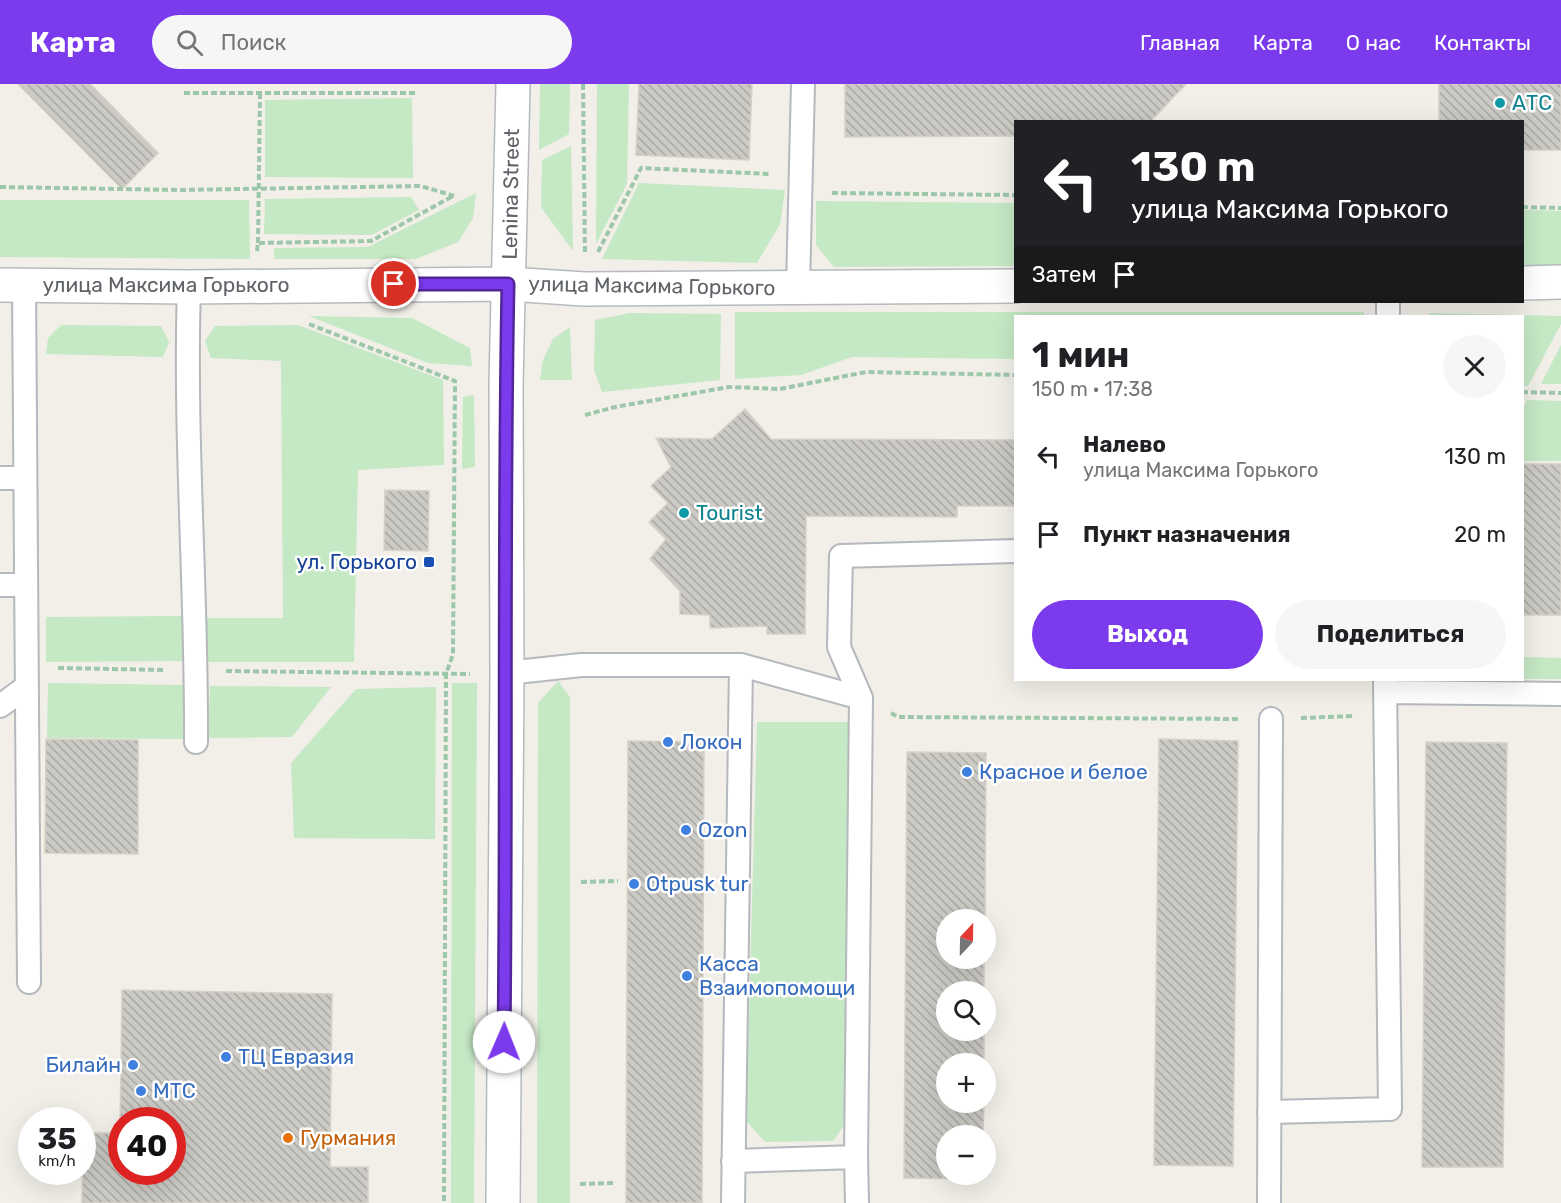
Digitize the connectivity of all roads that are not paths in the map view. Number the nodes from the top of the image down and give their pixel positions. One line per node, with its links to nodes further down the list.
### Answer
1 (513, 84): 5 (main road, Lenina Street)
2 (803, 84): 9 (lane)
3 (1561, 282): 4 (main road)
4 (1524, 283)
5 (508, 284): 8 (main road, улица Максима Горького); 9 (main road, улица Максима Горького); 16 (main road, Lenina Street)
6 (12, 285): 8 (main road, улица Максима Горького); 11 (lane)
7 (1014, 286): 9 (main road, улица Максима Горького)
8 (189, 287): 23 (lane)
9 (798, 287)
10 (0, 478): 11 (lane)
11 (24, 478): 14 (lane)
12 (1014, 551): 20 (lane)
13 (0, 585): 14 (lane)
14 (25, 585): 17 (lane)
15 (741, 665): 16 (lane); 20 (lane); 27 (lane)
16 (507, 672): 28 (main road, Lenina Street)
17 (26, 677): 21 (lane); 24 (lane)
18 (1385, 686): 19 (lane); 25 (lane)
19 (1561, 694)
20 (861, 698): 26 (lane)
21 (0, 706)
22 (1271, 719): 25 (lane)
23 (196, 742)
24 (28, 982)
25 (1269, 1112): 31 (lane)
26 (856, 1157): 27 (lane); 30 (lane)
27 (733, 1161): 29 (lane)
28 (503, 1203)
29 (733, 1203)
30 (857, 1203)
31 (1269, 1203)

